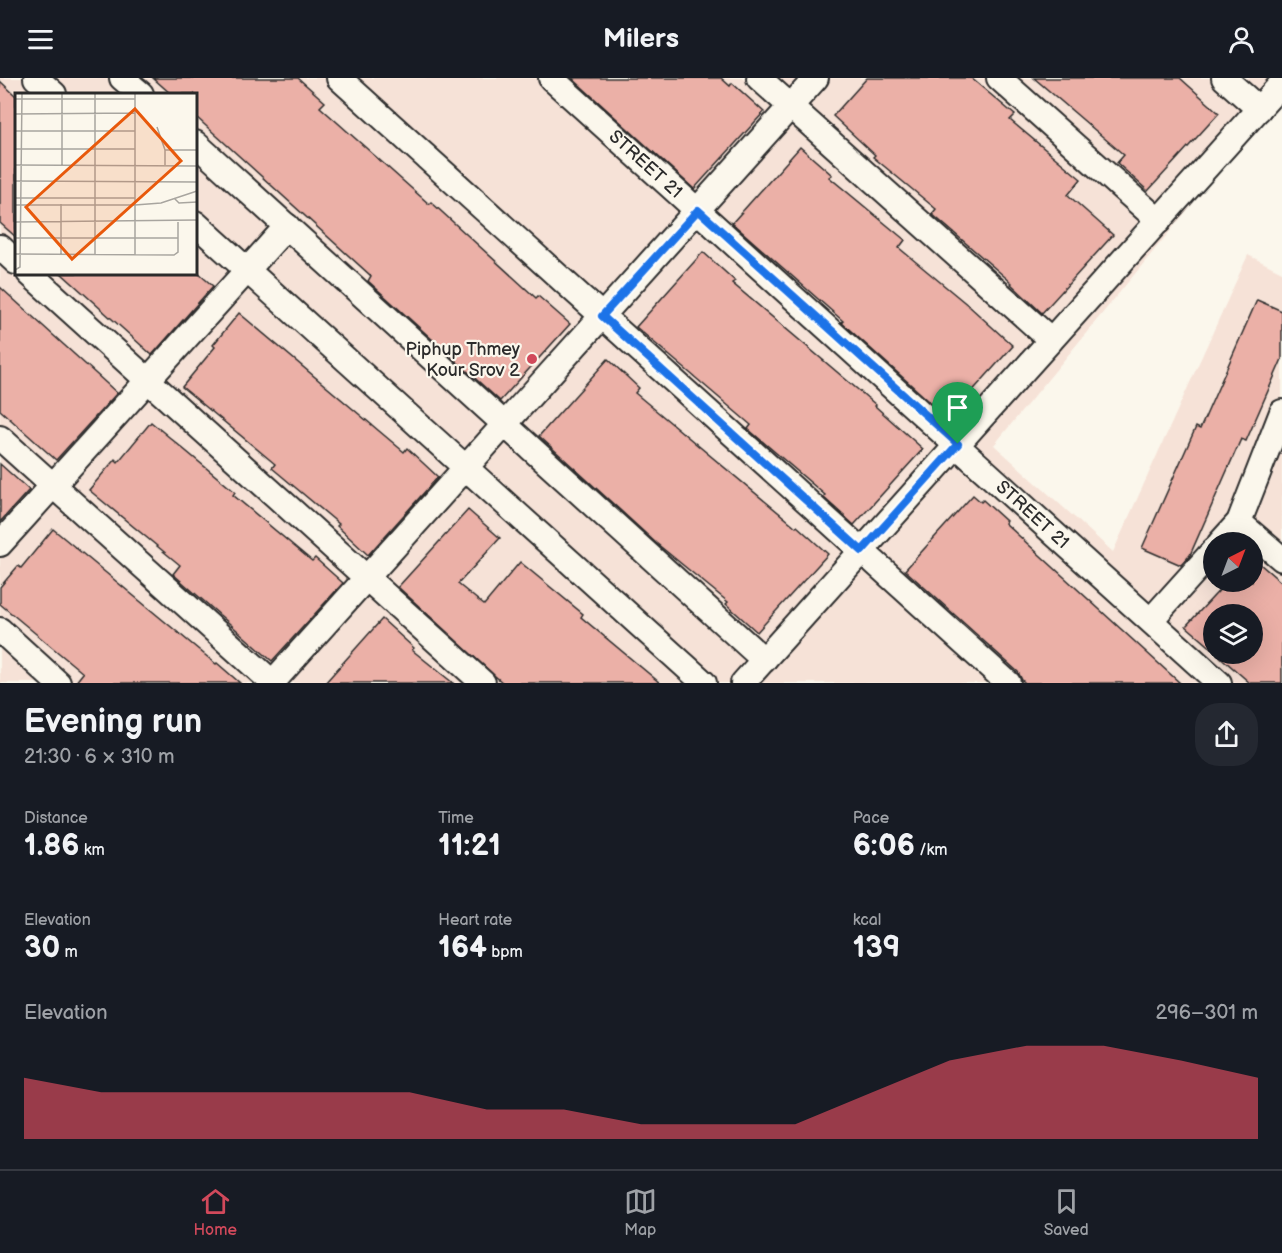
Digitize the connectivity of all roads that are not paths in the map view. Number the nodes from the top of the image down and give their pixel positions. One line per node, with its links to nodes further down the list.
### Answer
1 (36, 78): 10 (street)
2 (122, 78): 11 (street)
3 (339, 78): 23 (street)
4 (551, 78): 15 (street, STREET 21)
5 (759, 78): 12 (street)
6 (816, 78): 12 (street)
7 (999, 78): 16 (street)
8 (1224, 78): 13 (street)
9 (1282, 83): 13 (street)
10 (53, 93)
11 (140, 93)
12 (791, 106): 15 (street); 24 (street)
13 (1259, 109): 16 (street)
14 (196, 144): 18 (street)
15 (698, 210): 23 (street); 30 (street, STREET 21)
16 (1158, 221): 24 (street)
17 (196, 224): 21 (street)
18 (287, 226): 21 (street); 27 (street)
19 (0, 247): 20 (street)
20 (15, 261)
21 (247, 271): 25 (street); 31 (street)
22 (30, 274): 25 (street)
23 (602, 316): 27 (street); 36 (street)
24 (1051, 340): 30 (street)
25 (148, 381): 32 (street); 39 (street)
26 (1282, 412): 28 (street)
27 (504, 425): 31 (street); 42 (street)
28 (1278, 430): 33 (street)
29 (0, 438): 32 (street)
30 (958, 444): 36 (street); 40 (street, STREET 21)
31 (465, 468): 39 (street); 46 (street)
32 (53, 485): 35 (street); 44 (street)
33 (1239, 522): 34 (street); 37 (street)
34 (1230, 532)
35 (0, 544)
36 (862, 551): 42 (street); 48 (street)
37 (1282, 559)
38 (1203, 562): 40 (street)
39 (366, 579): 44 (street); 45 (street)
40 (1151, 620): 49 (street, STREET 21)
41 (0, 630): 43 (street)
42 (764, 660): 47 (street)
43 (58, 683)
44 (272, 683)
45 (483, 683)
46 (704, 683)
47 (743, 683)
48 (1008, 683)
49 (1220, 683)

